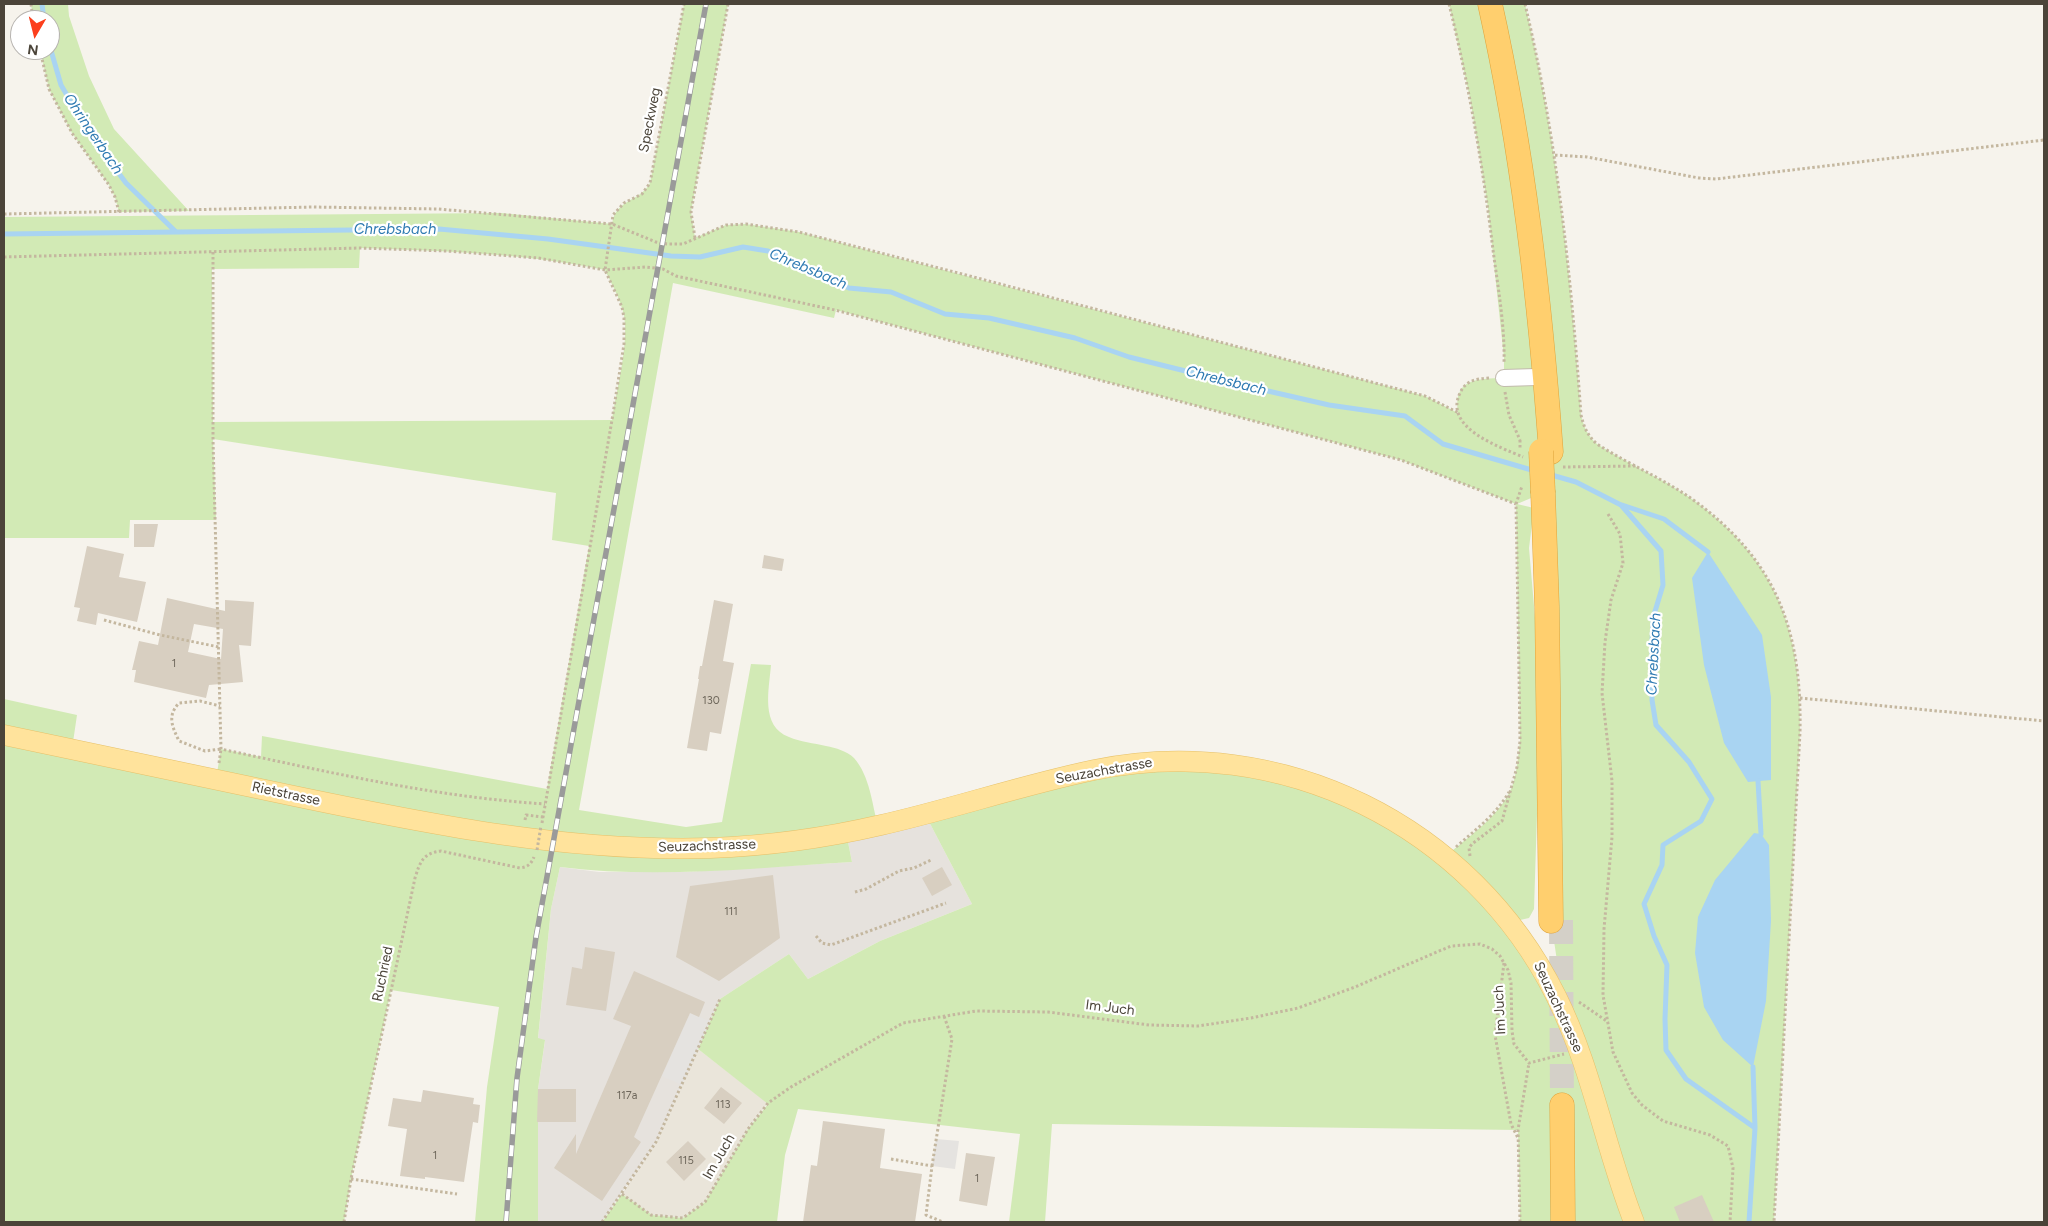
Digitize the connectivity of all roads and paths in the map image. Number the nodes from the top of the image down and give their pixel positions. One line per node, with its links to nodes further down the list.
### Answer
1 (684, 4): 12 (path, Speckweg)
2 (728, 4): 13 (path)
3 (1449, 4): 18 (path)
4 (1480, 4): 17 (highway)
5 (1490, 4): 20 (highway)
6 (1524, 4): 9 (path)
7 (42, 60): 10 (path)
8 (2044, 140): 9 (path)
9 (1555, 155): 26 (path)
10 (119, 212): 11 (path); 12 (path)
11 (4, 214)
12 (612, 224): 13 (path); 16 (path)
13 (695, 238): 18 (path)
14 (213, 252): 15 (path); 16 (path); 25 (path)
15 (4, 257)
16 (605, 270): 22 (path); 33 (path)
17 (1536, 377): 18 (lane); 20 (highway)
18 (1504, 378): 19 (path)
19 (1520, 440)
20 (1546, 451): 21 (highway, bridge)
21 (1539, 491): 22 (path); 42 (highway)
22 (1516, 504): 32 (path)
23 (1608, 514): 48 (path)
24 (104, 620): 25 (path)
25 (219, 647): 27 (path)
26 (1800, 698): 28 (path); 65 (path)
27 (220, 706): 30 (path); 30 (path)
28 (2044, 721)
29 (4, 735): 31 (main road, Rietstrasse)
30 (221, 748): 31 (path); 33 (path)
31 (216, 779): 36 (main road, Rietstrasse)
32 (1511, 787): 37 (path); 39 (path)
33 (545, 804): 34 (path)
34 (543, 818): 35 (path); 54 (path, Ruchried, bridge)
35 (525, 820)
36 (569, 844): 37 (main road, Seuzachstrasse)
37 (1446, 856): 49 (main road, Seuzachstrasse)
38 (931, 860): 40 (path)
39 (1472, 860)
40 (856, 892)
41 (946, 903): 43 (path)
42 (1556, 920)
43 (816, 936)
44 (1504, 963): 47 (path, Im Juch); 50 (path, Im Juch); 51 (path)
45 (720, 999): 56 (path)
46 (1574, 999): 48 (path)
47 (944, 1016): 53 (path); 56 (path, Im Juch)
48 (1608, 1022): 64 (path)
49 (1579, 1050): 50 (path); 63 (main road, Seuzachstrasse)
50 (1529, 1063): 51 (path)
51 (1518, 1138): 60 (path)
52 (891, 1159): 53 (path)
53 (932, 1166): 59 (path)
54 (351, 1178): 55 (path); 57 (path, Ruchried)
55 (457, 1194)
56 (622, 1194): 58 (path)
57 (344, 1222)
58 (602, 1222)
59 (943, 1222)
60 (1520, 1222)
61 (1553, 1222): 62 (highway)
62 (1562, 1222)
63 (1634, 1222)
64 (1730, 1222)
65 (1774, 1222)

